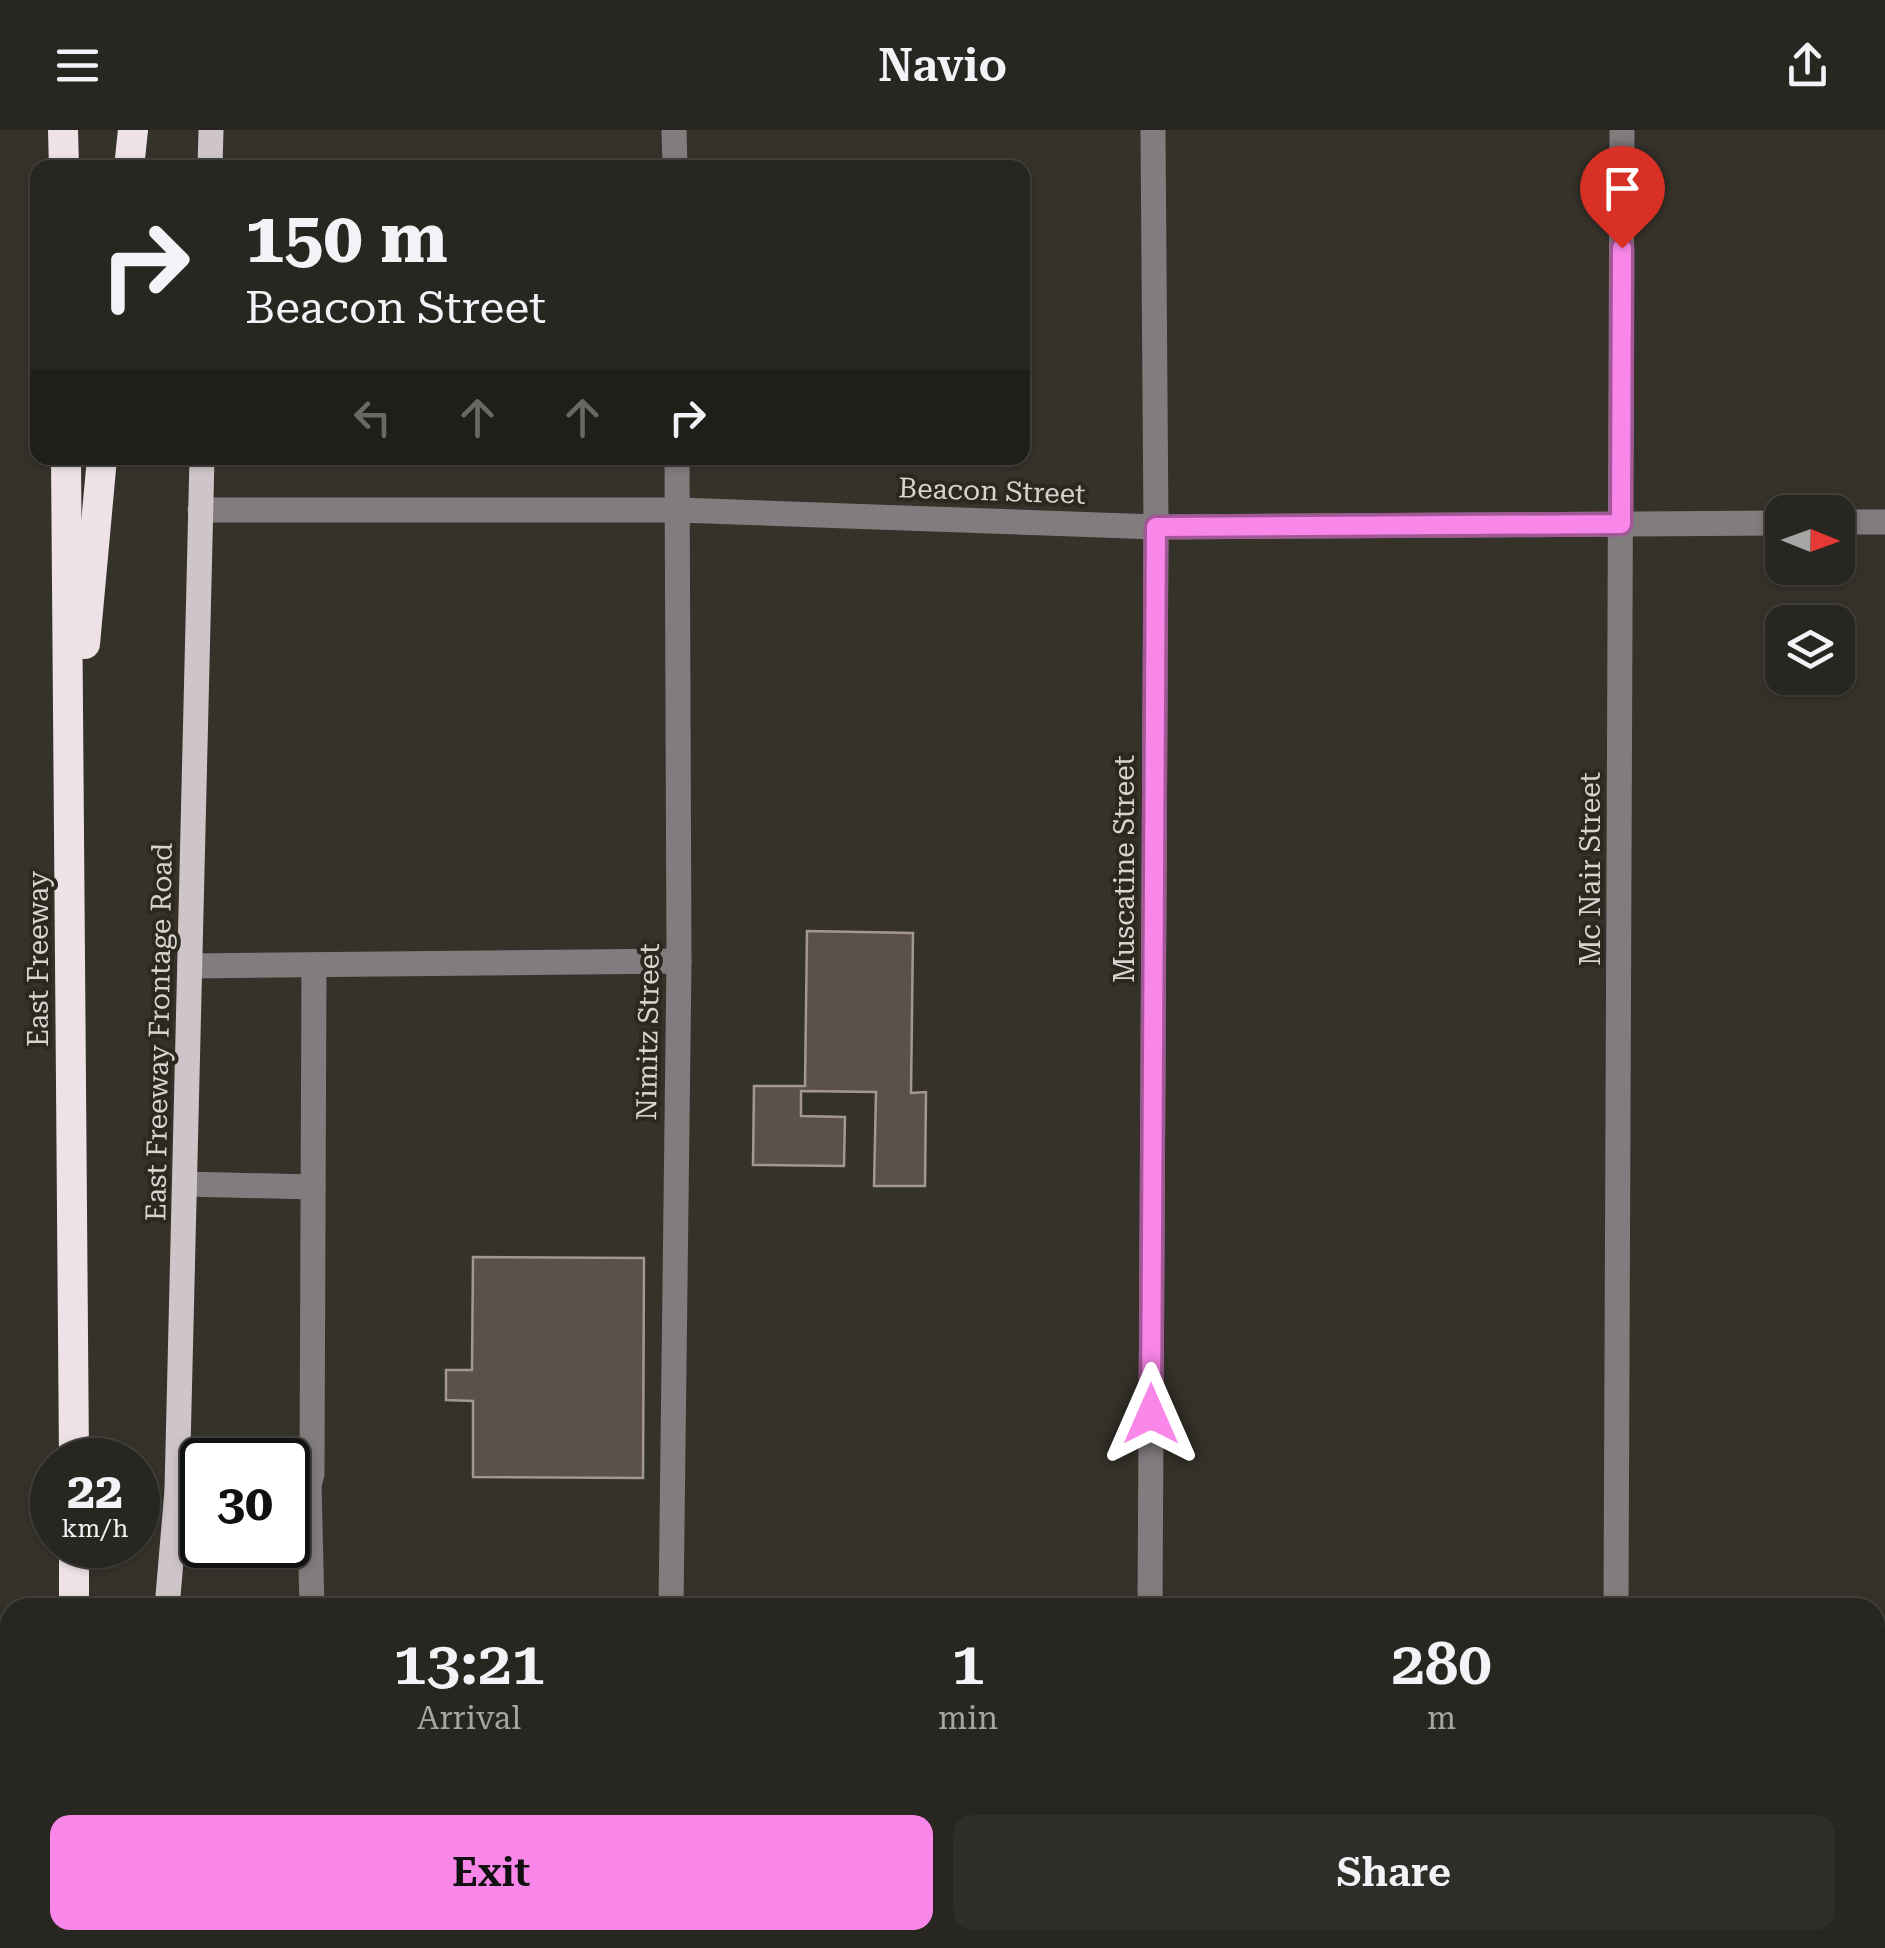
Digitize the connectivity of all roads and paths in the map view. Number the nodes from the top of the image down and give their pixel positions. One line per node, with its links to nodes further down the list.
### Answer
1 (64, 130): 7 (highway)
2 (133, 130): 8 (highway)
3 (211, 130): 9 (main road)
4 (674, 130): 10 (street)
5 (1153, 130): 21 (street, Muscatine Street)
6 (1622, 130): 20 (street, Mc Nair Street)
7 (64, 160)
8 (130, 160)
9 (210, 160)
10 (675, 160)
11 (66, 465): 22 (highway, East Freeway)
12 (101, 465): 22 (highway)
13 (202, 465): 15 (main road, East Freeway Frontage Road)
14 (678, 465): 16 (street, Nimitz Street)
15 (200, 510): 16 (street, Beacon Street); 25 (main road, East Freeway Frontage Road)
16 (678, 510): 21 (street, Beacon Street); 23 (street, Nimitz Street)
17 (1855, 522): 18 (street)
18 (1885, 522)
19 (1765, 523): 20 (street, Beacon Street)
20 (1621, 524): 21 (street, Beacon Street); 39 (street, Mc Nair Street)
21 (1156, 527): 38 (street, Muscatine Street)
22 (69, 812): 28 (highway, East Freeway)
23 (679, 962): 24 (street); 37 (street, Nimitz Street)
24 (314, 964): 25 (street); 27 (street)
25 (190, 966): 26 (main road, East Freeway Frontage Road)
26 (186, 1184): 27 (street); 29 (main road, East Freeway Frontage Road)
27 (313, 1187): 30 (street)
28 (74, 1438)
29 (189, 1438)
30 (310, 1476)
31 (180, 1541): 35 (main road, East Freeway Frontage Road)
32 (74, 1568): 34 (highway)
33 (307, 1568): 36 (street)
34 (74, 1598)
35 (169, 1598)
36 (311, 1598)
37 (671, 1598)
38 (1150, 1598)
39 (1616, 1598)

